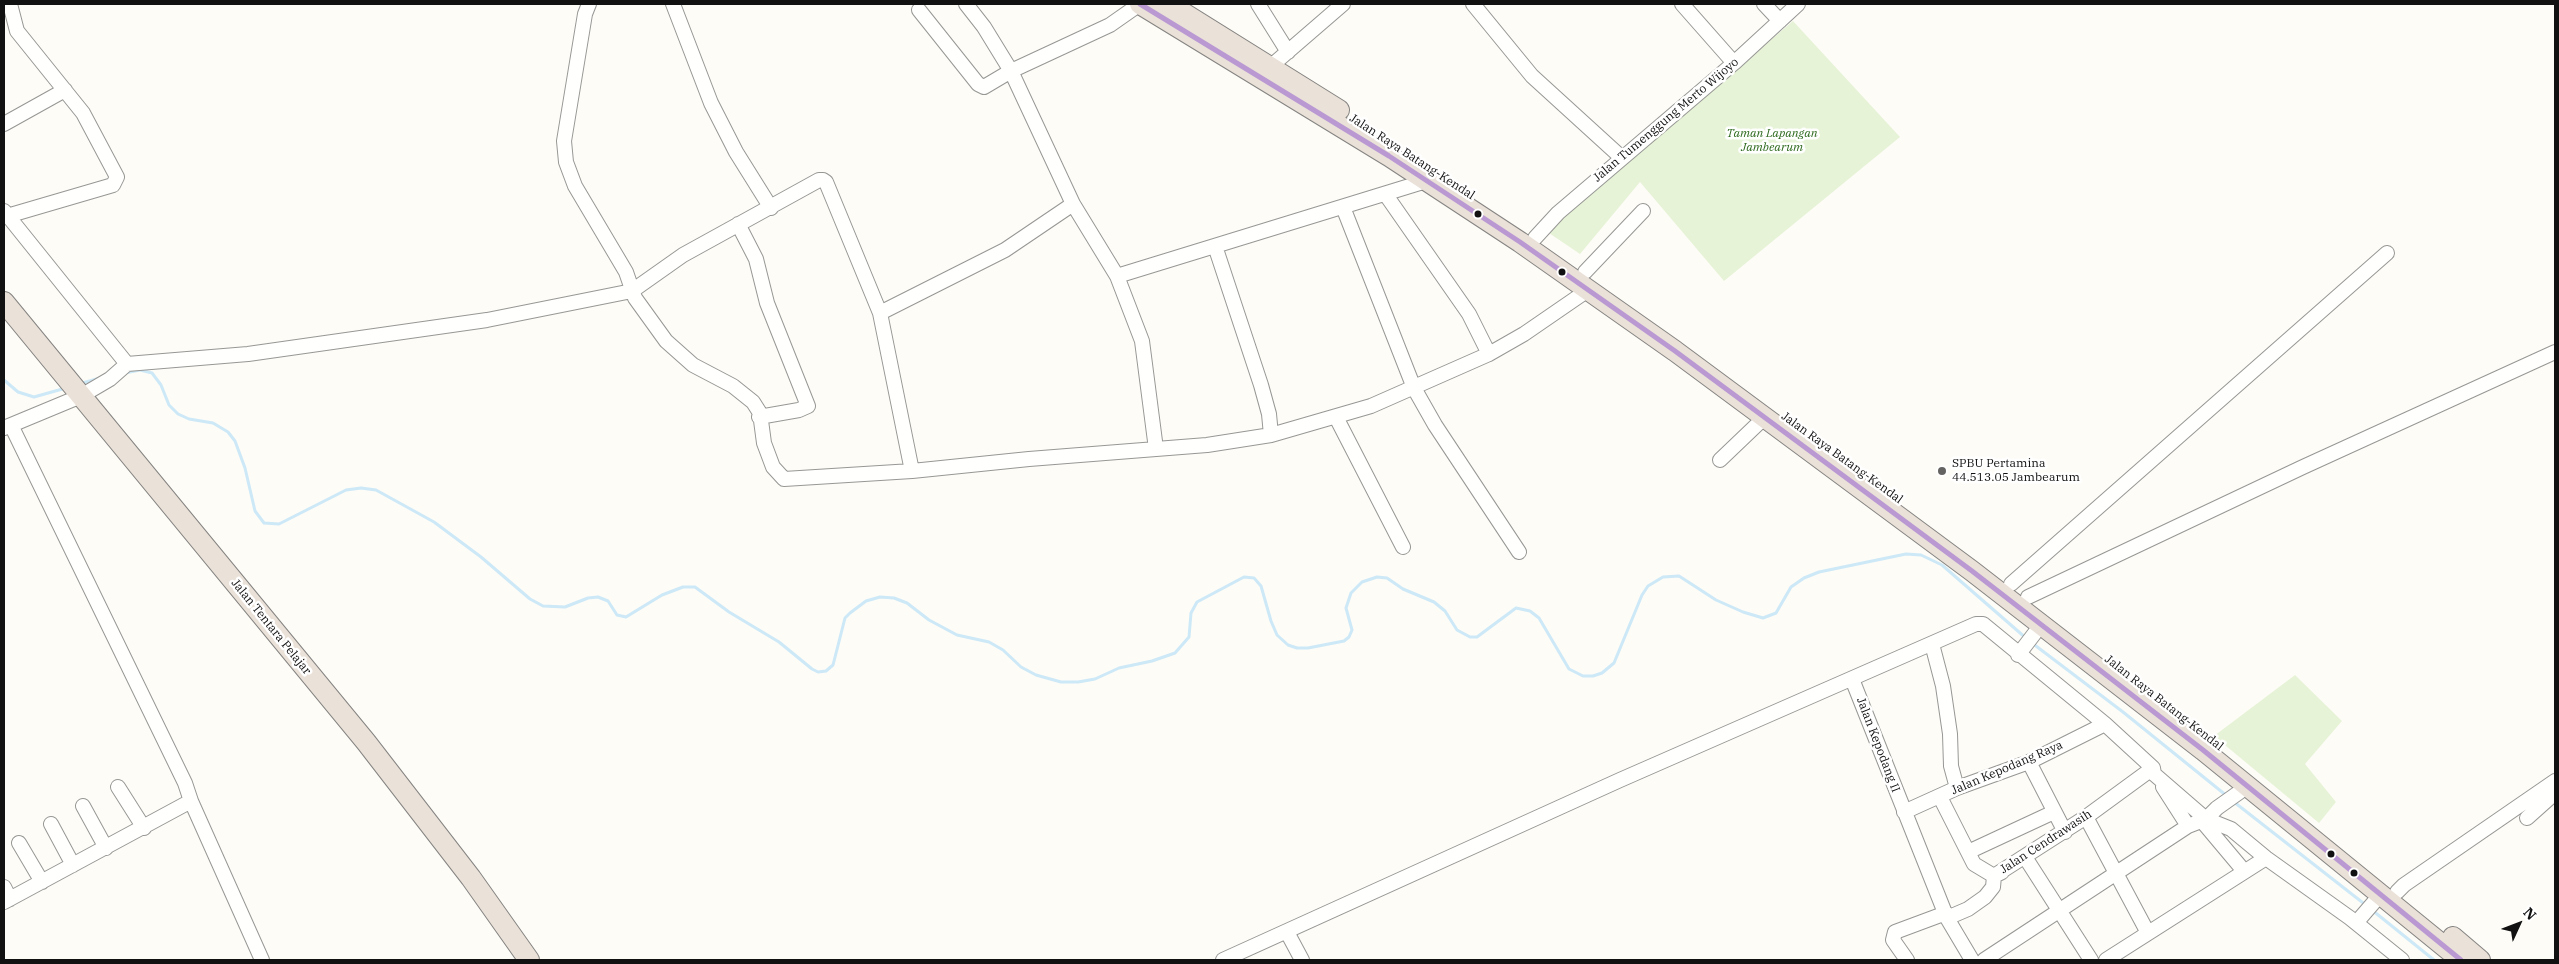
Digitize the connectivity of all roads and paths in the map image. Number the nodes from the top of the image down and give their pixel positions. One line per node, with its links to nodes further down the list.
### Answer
1 (10, 4): 19 (street)
2 (589, 4): 36 (street)
3 (673, 4): 27 (street)
4 (966, 4): 18 (street)
5 (1140, 4): 18 (street); 20 (highway, Jalan Raya Batang-Kendal)
6 (1169, 4): 17 (highway, Jalan Raya Batang-Kendal)
7 (1258, 4): 15 (street)
8 (1473, 4): 22 (street)
9 (1682, 4): 16 (street)
10 (1764, 4): 14 (street)
11 (1798, 4): 14 (street, Jalan Tumenggung Merto Wijoyo)
12 (1338, 5): 15 (street)
13 (919, 10): 18 (street)
14 (1780, 22): 16 (street, Jalan Tumenggung Merto Wijoyo)
15 (1288, 52): 17 (street)
16 (1734, 63): 22 (street, Jalan Tumenggung Merto Wijoyo)
17 (1270, 67): 20 (highway, Jalan Raya Batang-Kendal)
18 (1011, 71): 25 (street)
19 (65, 90): 21 (street); 29 (street)
20 (1298, 93): 23 (highway, Jalan Raya Batang-Kendal); 31 (highway, Jalan Raya Batang-Kendal)
21 (4, 124)
22 (1622, 158): 31 (street, Jalan Tumenggung Merto Wijoyo)
23 (1426, 181): 24 (street); 35 (highway, Jalan Raya Batang-Kendal)
24 (1386, 195): 26 (street); 40 (street)
25 (1073, 204): 34 (street); 38 (street)
26 (1343, 207): 32 (street); 42 (street)
27 (771, 208): 30 (street); 38 (street)
28 (1643, 211): 35 (street)
29 (6, 214): 41 (street)
30 (738, 224): 36 (street); 44 (street)
31 (1535, 238): 35 (highway, Jalan Raya Batang-Kendal)
32 (1215, 246): 34 (street); 48 (street)
33 (2387, 253): 54 (street)
34 (1117, 276): 49 (street)
35 (1586, 281): 40 (street); 46 (highway, Jalan Raya Batang-Kendal); 54 (highway, Jalan Raya Batang-Kendal)
36 (632, 291): 41 (street); 44 (street)
37 (4, 302): 43 (highway, Jalan Tentara Pelajar)
38 (880, 313): 51 (street)
39 (2555, 352): 55 (street)
40 (1489, 354): 42 (street)
41 (125, 366): 43 (street)
42 (1414, 388): 45 (street); 53 (street)
43 (79, 394): 47 (street); 98 (highway, Jalan Tentara Pelajar)
44 (759, 417): 51 (street)
45 (1336, 417): 48 (street); 52 (street)
46 (1765, 417): 50 (street); 56 (highway, Jalan Raya Batang-Kendal)
47 (7, 427): 69 (street)
48 (1271, 434): 49 (street)
49 (1156, 450): 51 (street)
50 (1720, 460)
51 (912, 472)
52 (1403, 548)
53 (1519, 552)
54 (2011, 584): 55 (highway, Jalan Raya Batang-Kendal)
55 (2028, 597): 91 (highway, Jalan Raya Batang-Kendal)
56 (2037, 630): 58 (street); 66 (highway, Jalan Raya Batang-Kendal)
57 (1932, 644): 58 (street); 59 (street); 65 (street)
58 (2020, 653): 60 (street)
59 (1852, 679): 71 (street, Jalan Kepodang II); 95 (street)
60 (2104, 724): 61 (street, Jalan Kepodang Raya); 62 (street)
61 (2029, 762): 65 (street, Jalan Kepodang Raya); 72 (street)
62 (2153, 771): 73 (street, Jalan Cendrawasih); 75 (street); 77 (street)
63 (2555, 781): 91 (street)
64 (118, 787): 78 (street)
65 (1957, 788): 68 (street, Jalan Kepodang Raya)
66 (2241, 792): 75 (street); 91 (highway, Jalan Raya Batang-Kendal)
67 (2555, 793): 74 (street)
68 (1940, 797): 71 (street, Jalan Kepodang Raya); 82 (street)
69 (191, 801): 78 (street); 97 (street)
70 (83, 806): 81 (street)
71 (1904, 812): 93 (street, Jalan Kepodang II)
72 (2054, 812): 79 (street); 82 (street)
73 (2086, 817): 79 (street, Jalan Cendrawasih); 87 (street)
74 (2527, 818)
75 (2204, 820): 77 (street); 84 (street); 86 (street)
76 (52, 824): 85 (street)
77 (2188, 826): 87 (street)
78 (144, 828): 81 (street)
79 (2065, 832): 83 (street, Jalan Cendrawasih)
80 (20, 843): 89 (street)
81 (106, 848): 85 (street)
82 (1968, 852): 88 (street)
83 (2025, 857): 88 (street, Jalan Cendrawasih); 92 (street)
84 (2266, 858): 86 (street); 94 (street)
85 (73, 865): 89 (street)
86 (2244, 871): 96 (street)
87 (2117, 872): 92 (street); 96 (street)
88 (1994, 876): 93 (street, Jalan Cendrawasih)
89 (42, 882): 90 (street)
90 (6, 896)
91 (2383, 897): 94 (street); 107 (highway, Jalan Raya Batang-Kendal); 108 (highway, Jalan Raya Batang-Kendal)
92 (2058, 911): 103 (street); 104 (street)
93 (1946, 916): 101 (street, Jalan Cendrawasih); 102 (street, Jalan Kepodang II)
94 (2358, 921): 106 (street)
95 (1287, 932): 99 (street); 100 (street)
96 (2148, 933): 105 (street)
97 (262, 960)
98 (529, 960)
99 (1224, 960)
100 (1302, 960)
101 (1906, 960)
102 (1972, 960)
103 (1984, 960)
104 (2091, 960)
105 (2106, 960)
106 (2402, 960)
107 (2461, 960)
108 (2480, 960)

